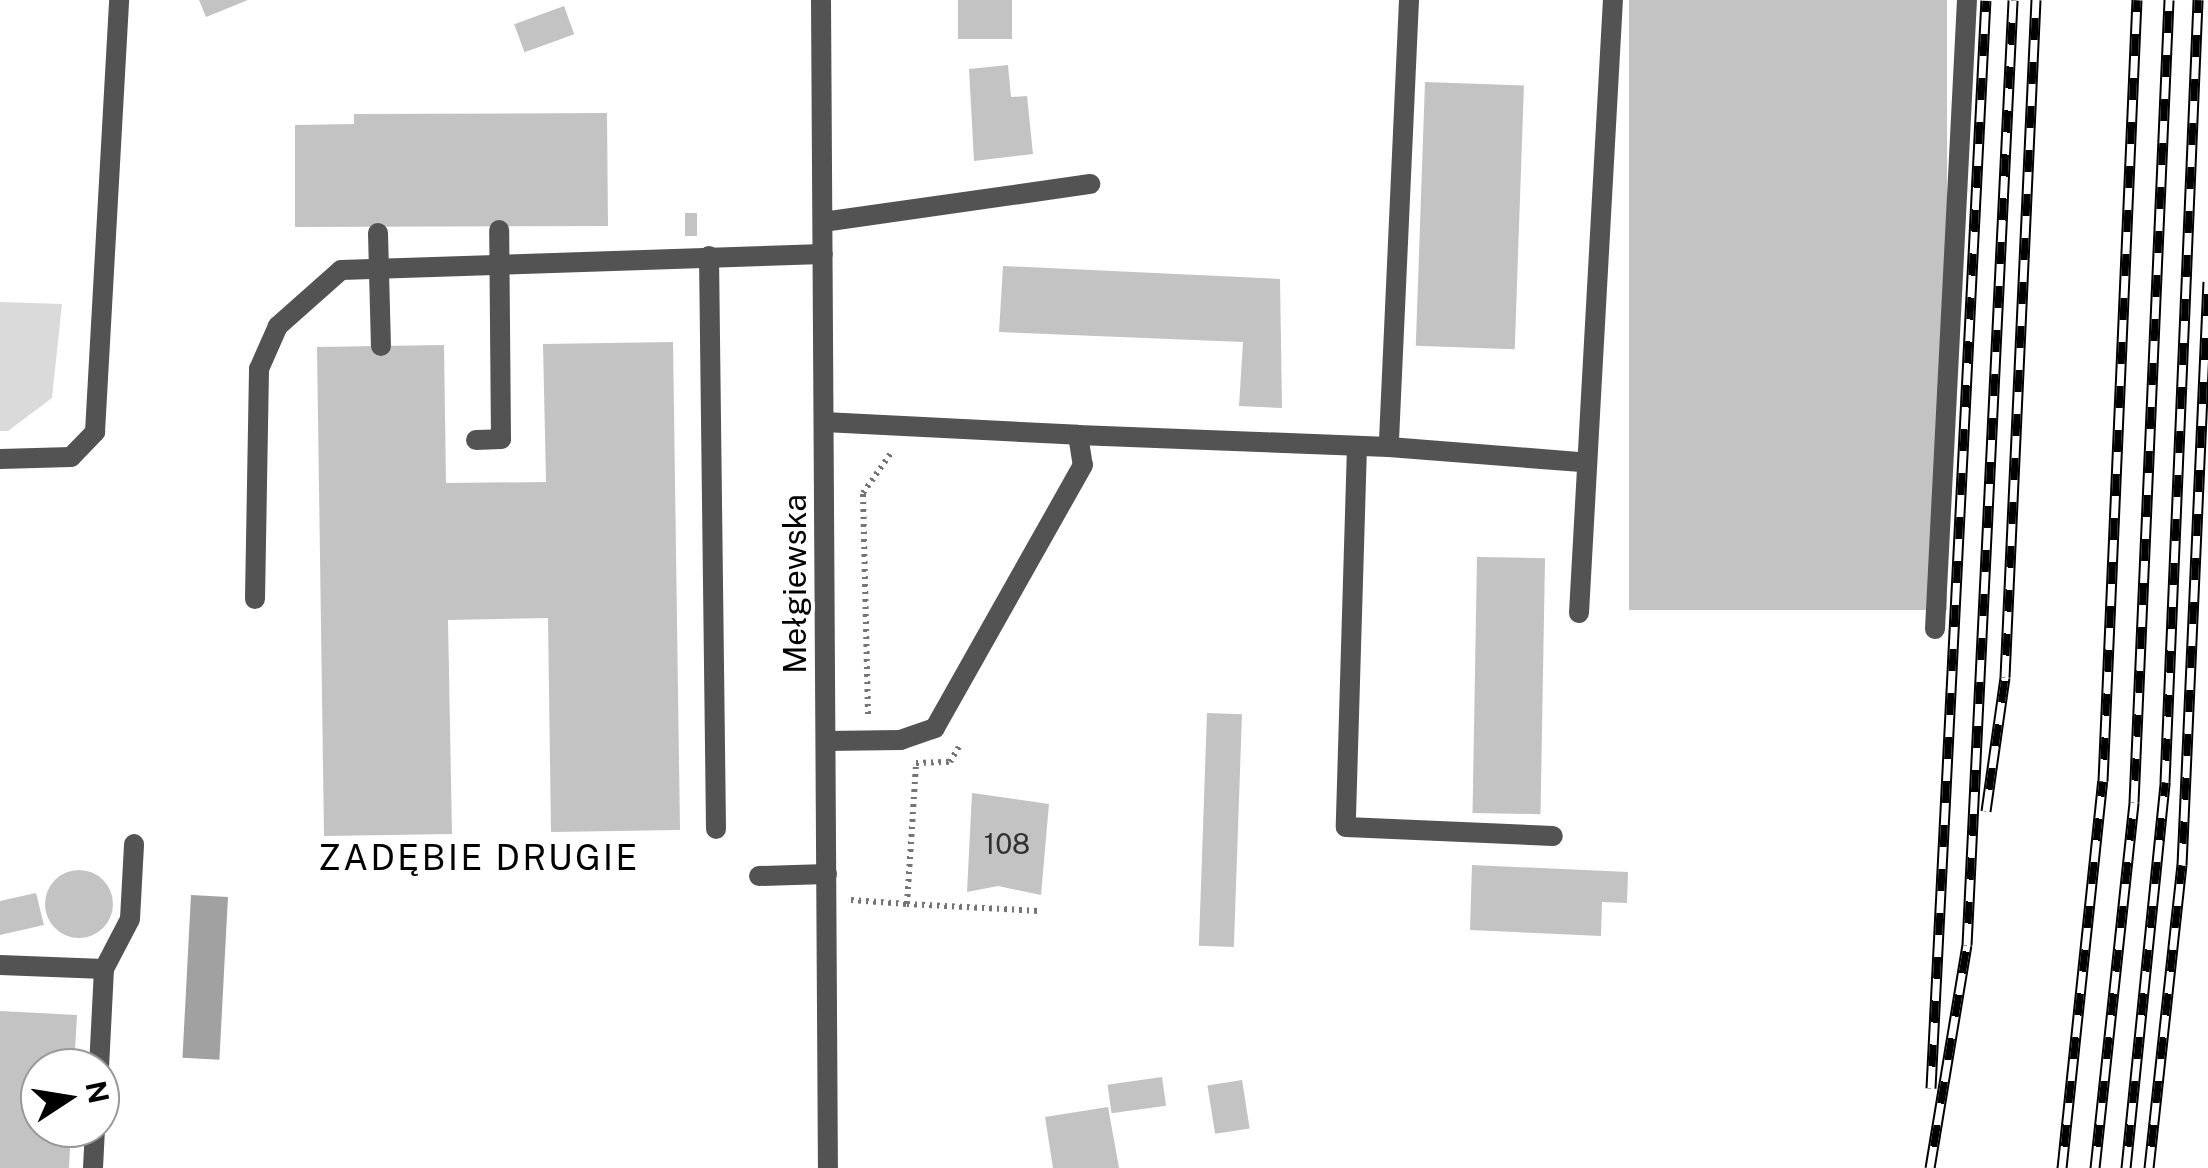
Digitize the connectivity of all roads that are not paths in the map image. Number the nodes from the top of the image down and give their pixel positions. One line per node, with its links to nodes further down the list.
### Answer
1 (119, 0): 20 (street)
2 (821, 0): 7 (street, Mełgiewska)
3 (1410, 0): 19 (street)
4 (1612, 0): 21 (street)
5 (1967, 0): 24 (street)
6 (1090, 184): 7 (street)
7 (823, 222): 10 (street, Mełgiewska)
8 (500, 230): 12 (street)
9 (378, 233): 13 (street)
10 (823, 254): 11 (street); 15 (street, Mełgiewska)
11 (709, 256): 12 (street); 26 (street)
12 (500, 260): 13 (street); 17 (street)
13 (380, 263): 14 (street); 22 (street)
14 (382, 346)
15 (824, 422): 16 (street); 25 (street, Mełgiewska)
16 (1078, 436): 18 (street); 25 (street)
17 (476, 440)
18 (1357, 446): 19 (street); 27 (street)
19 (1389, 447): 21 (street)
20 (0, 460)
21 (1581, 462): 23 (street)
22 (256, 599)
23 (1579, 613)
24 (1935, 628)
25 (826, 741): 29 (street, Mełgiewska)
26 (716, 830)
27 (1553, 836)
28 (134, 844): 32 (street)
29 (827, 874): 30 (street); 34 (street, Mełgiewska)
30 (760, 876)
31 (0, 965): 32 (street)
32 (104, 969): 33 (street)
33 (99, 1048)
34 (828, 1168)

